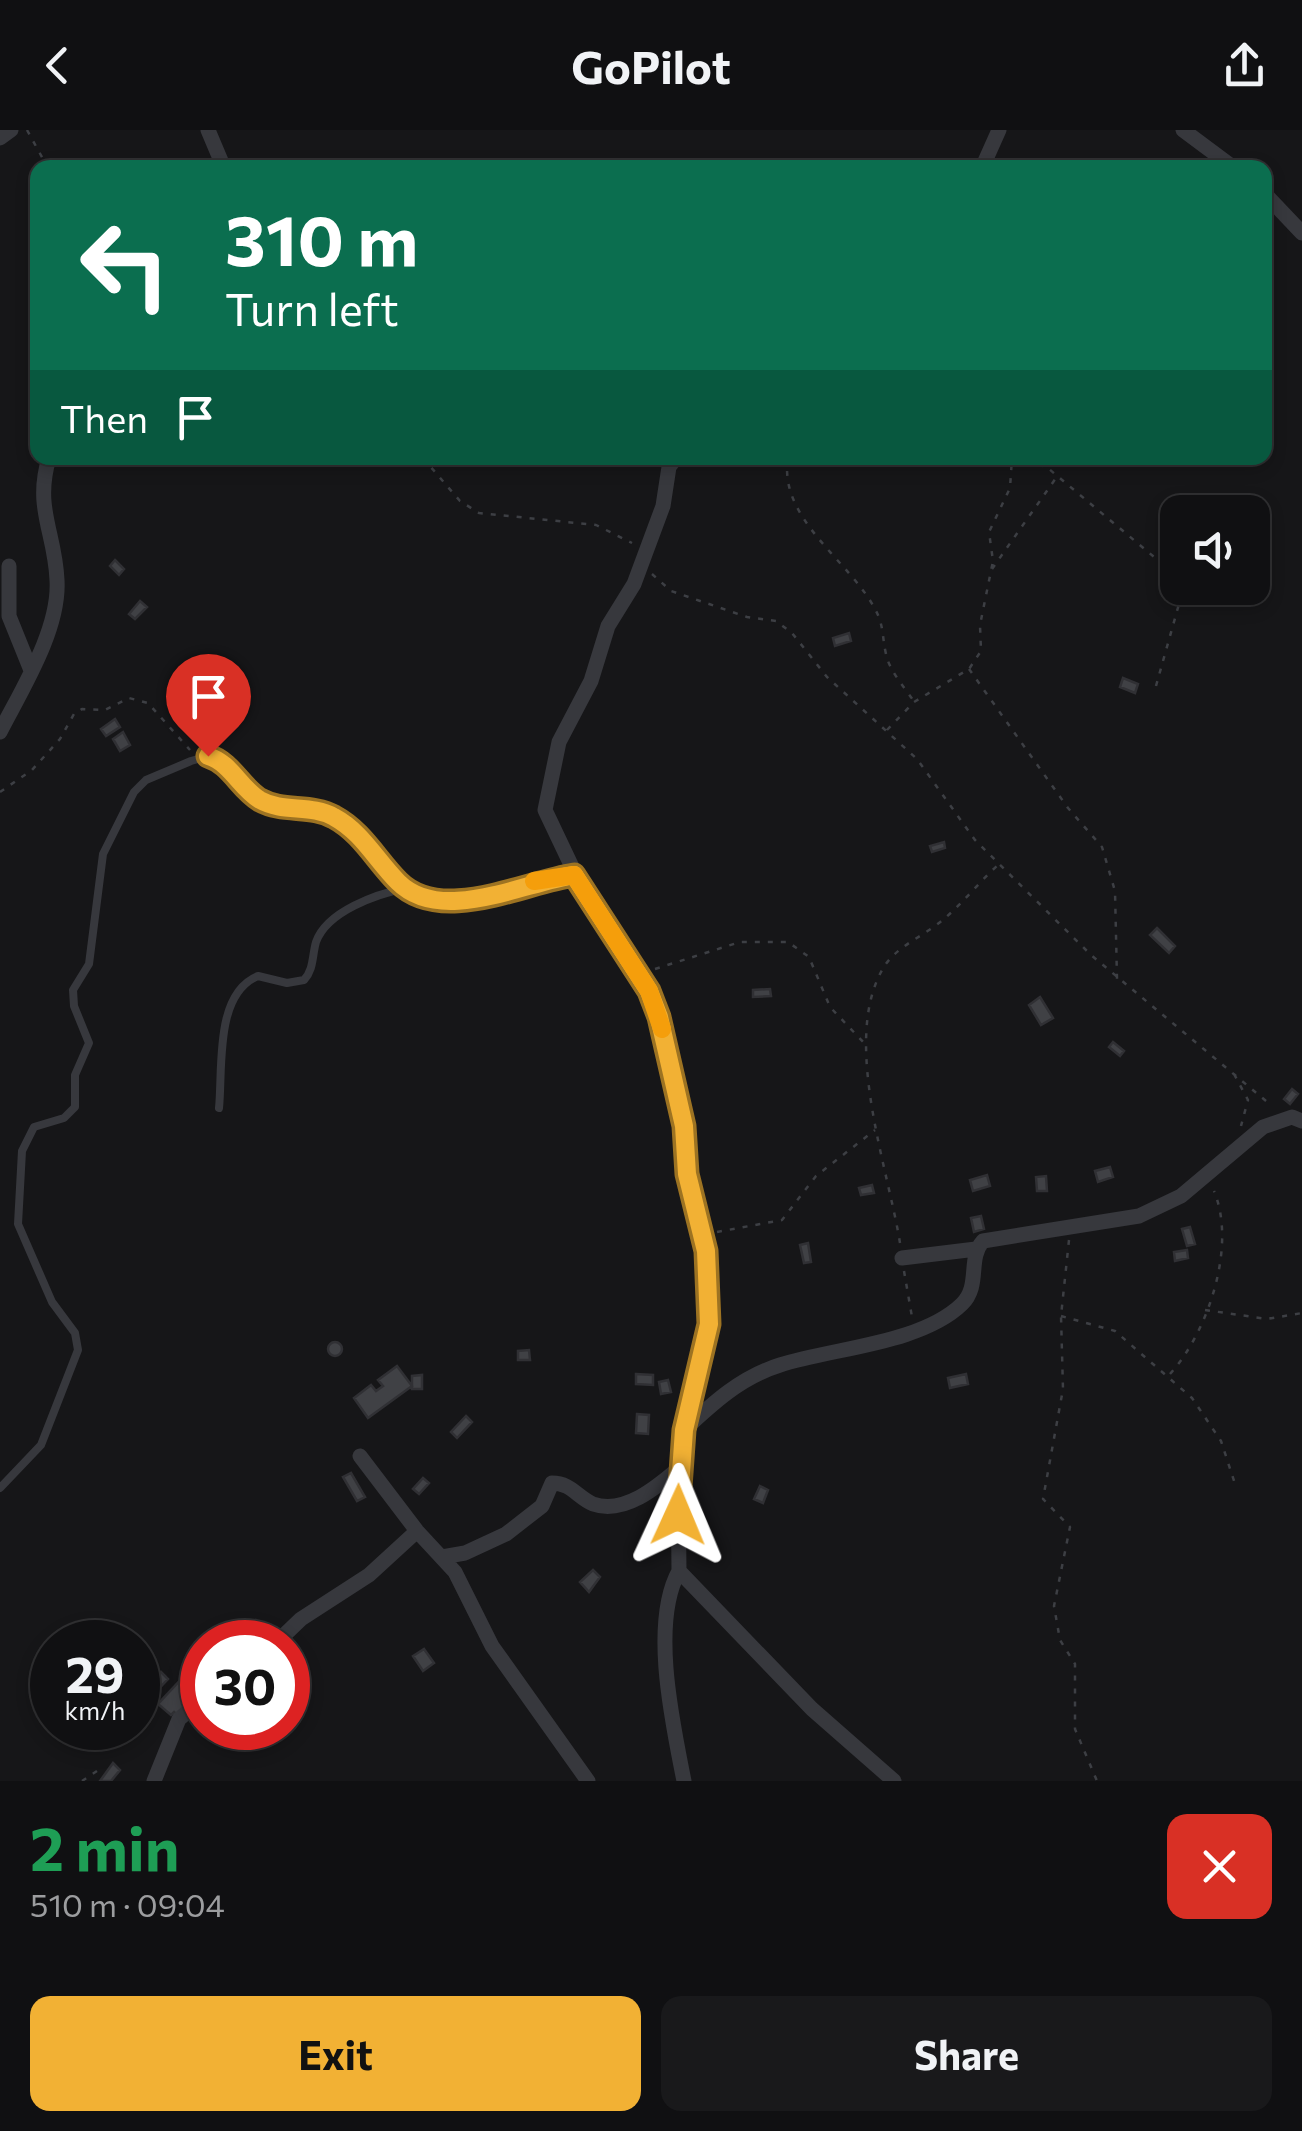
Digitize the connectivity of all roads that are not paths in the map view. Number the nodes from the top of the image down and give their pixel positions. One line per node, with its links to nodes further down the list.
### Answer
1 (12, 130): 5 (street)
2 (208, 130): 6 (street)
3 (998, 130): 7 (street)
4 (1184, 130): 8 (street)
5 (0, 138)
6 (221, 160)
7 (985, 160)
8 (1223, 160)
9 (1272, 201): 10 (street)
10 (1302, 233)
11 (48, 465): 14 (street)
12 (671, 465): 16 (street)
13 (8, 566): 14 (street)
14 (30, 668): 15 (street)
15 (0, 732)
16 (574, 875): 17 (lane); 22 (street)
17 (406, 888): 18 (lane); 25 (lane)
18 (218, 1108)
19 (1302, 1121): 20 (street)
20 (976, 1249): 21 (street); 22 (street)
21 (902, 1258)
22 (684, 1430): 24 (street)
23 (360, 1456): 26 (street)
24 (678, 1469): 27 (street); 28 (street)
25 (0, 1488)
26 (416, 1532): 27 (street); 29 (street)
27 (442, 1557): 32 (street)
28 (679, 1571): 33 (street); 34 (street)
29 (300, 1620)
30 (180, 1718): 31 (street)
31 (154, 1781)
32 (588, 1781)
33 (684, 1781)
34 (894, 1781)

